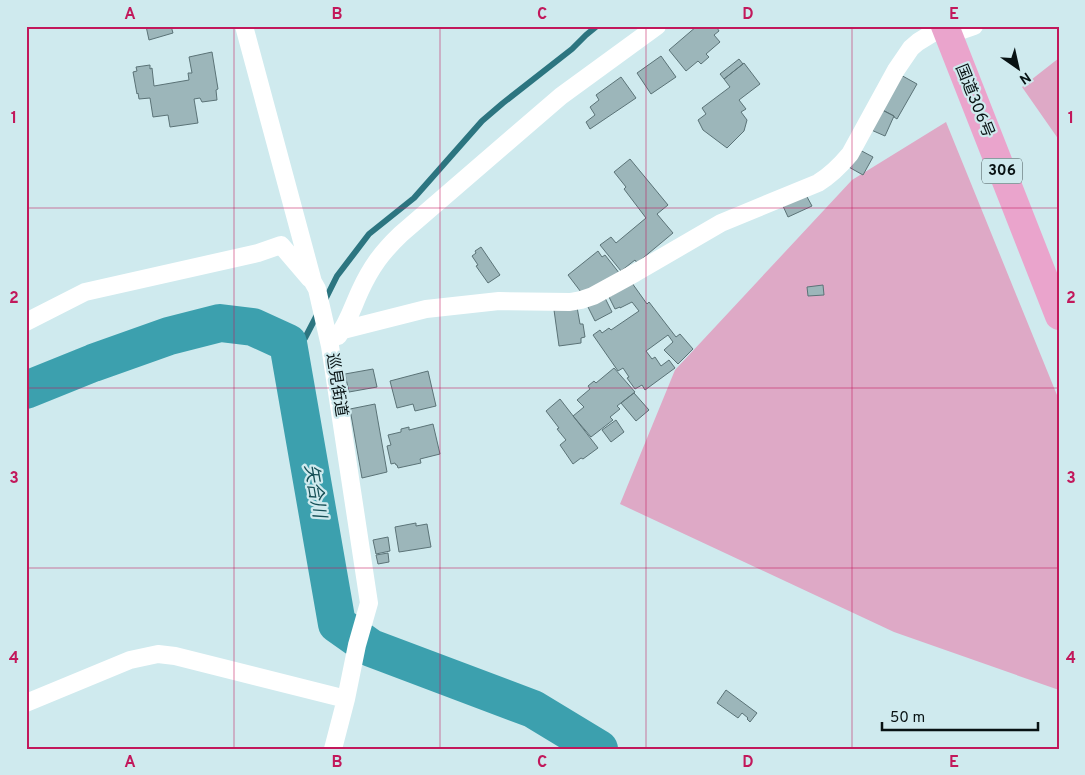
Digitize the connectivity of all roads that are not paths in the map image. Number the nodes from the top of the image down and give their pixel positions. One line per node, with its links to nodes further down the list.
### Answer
1 (244, 26): 5 (street, 巡見街道)
2 (657, 26): 8 (street)
3 (974, 26): 4 (street)
4 (946, 29): 6 (highway, 国道306号 / 306); 8 (street)
5 (315, 285): 7 (street); 8 (street, 巡見街道)
6 (1059, 316)
7 (26, 322)
8 (333, 336): 9 (street, 巡見街道)
9 (346, 699): 10 (street); 11 (street, 巡見街道)
10 (26, 703)
11 (333, 749)

